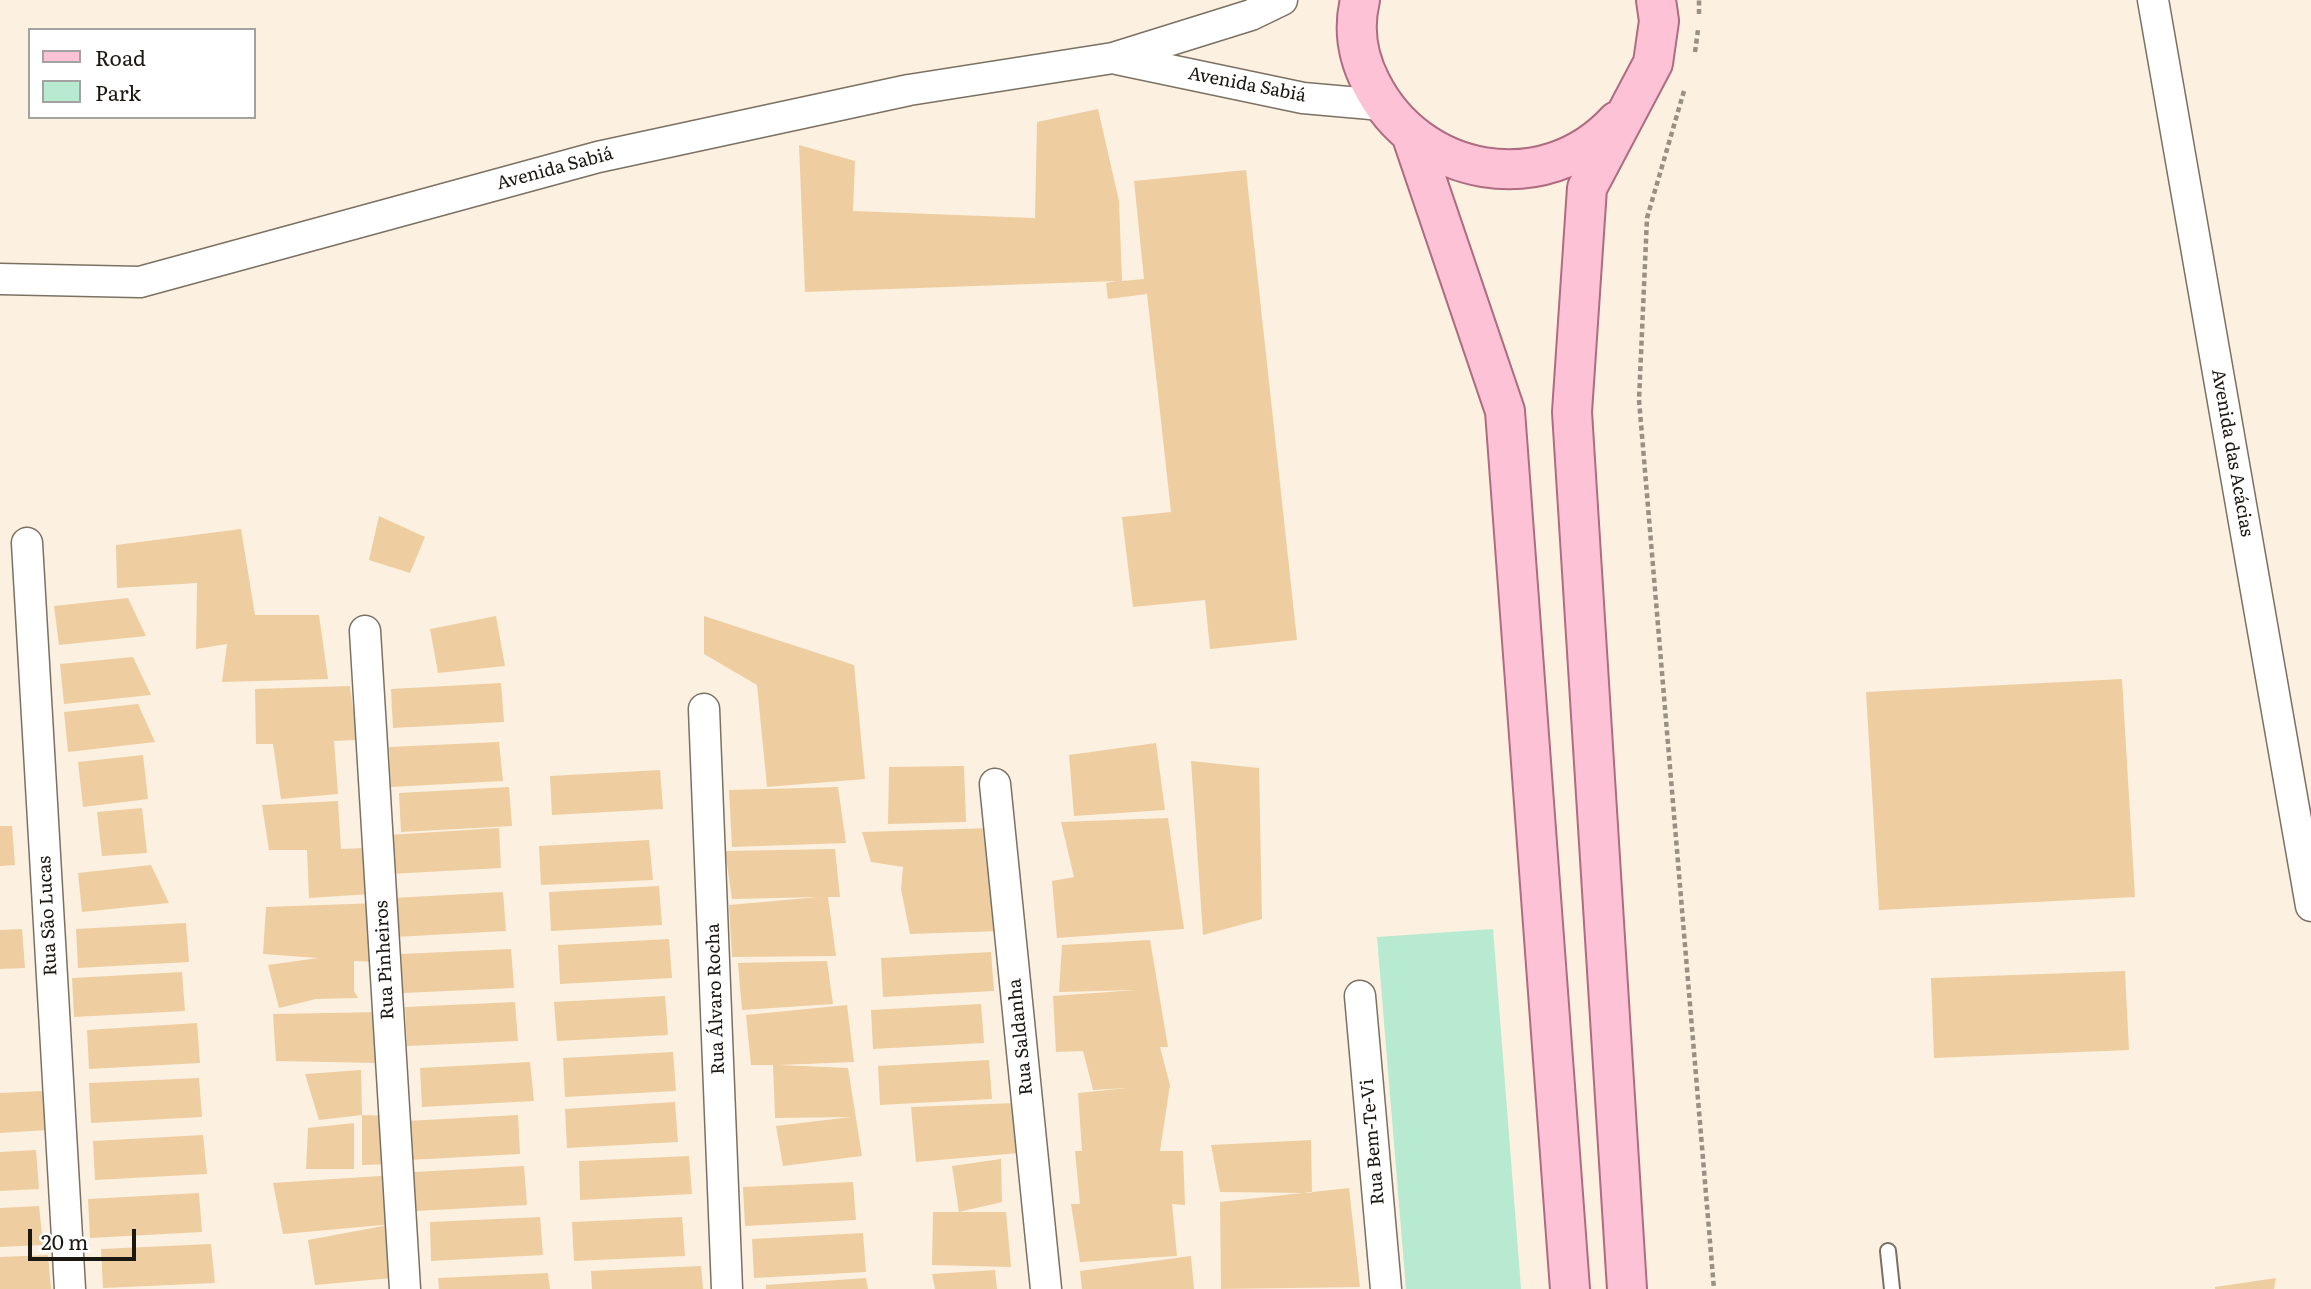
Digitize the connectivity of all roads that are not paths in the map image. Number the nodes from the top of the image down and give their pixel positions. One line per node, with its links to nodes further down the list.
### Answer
1 (1282, 0): 5 (street, Avenida Sabiá)
2 (1360, 0): 7 (main road)
3 (1656, 0): 6 (main road)
4 (2153, 0): 14 (street, Avenida das Acácias)
5 (1113, 58): 7 (street, Avenida Sabiá); 9 (street, Avenida Sabiá)
6 (1635, 102): 8 (main road); 23 (main road)
7 (1382, 105): 8 (main road)
8 (1412, 137): 22 (main road)
9 (0, 279)
10 (27, 543): 17 (street, Rua São Lucas)
11 (365, 631): 18 (street, Rua Pinheiros)
12 (704, 709): 19 (street, Rua Álvaro Rocha)
13 (995, 784): 20 (street, Rua Saldanha)
14 (2311, 906)
15 (1360, 996): 21 (street, Rua Bem-Te-Vi)
16 (1888, 1251): 24 (lane)
17 (70, 1289)
18 (405, 1289)
19 (727, 1289)
20 (1046, 1289)
21 (1386, 1289)
22 (1570, 1289)
23 (1627, 1289)
24 (1892, 1289)

